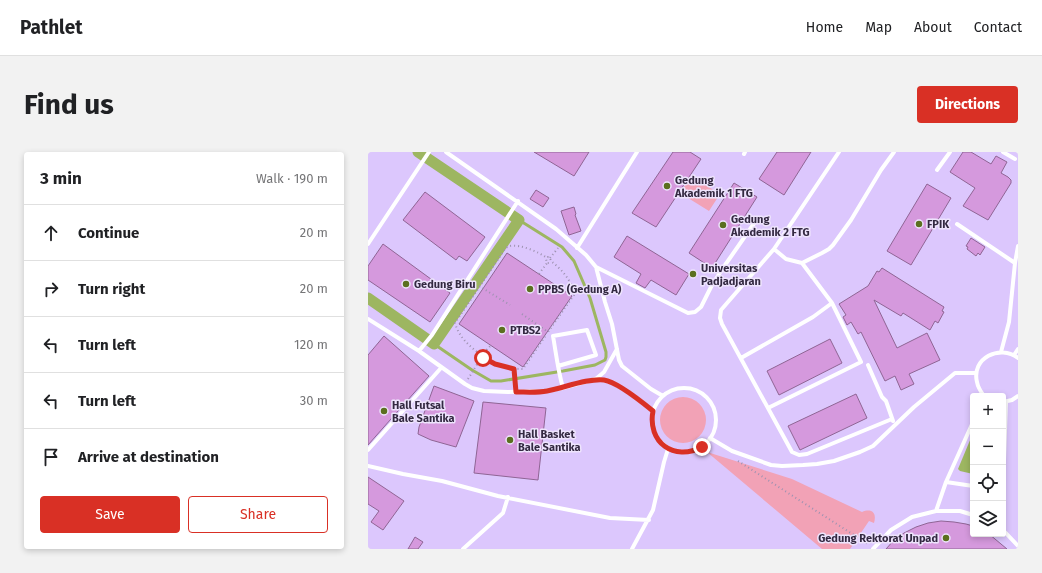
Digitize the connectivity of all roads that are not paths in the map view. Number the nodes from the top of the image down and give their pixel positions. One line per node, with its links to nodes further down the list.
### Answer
1 (429, 152): 13 (lane)
2 (446, 152): 10 (lane)
3 (637, 152): 15 (lane)
4 (839, 152): 16 (lane)
5 (894, 152): 17 (lane)
6 (950, 152): 9 (lane)
7 (1003, 152): 8 (lane)
8 (1015, 159)
9 (938, 170)
10 (518, 201): 15 (lane); 24 (lane)
11 (755, 222): 19 (lane)
12 (957, 224): 18 (lane)
13 (368, 244)
14 (1018, 246): 18 (lane)
15 (577, 248): 19 (lane)
16 (774, 249): 17 (lane); 27 (lane)
17 (802, 263): 20 (lane)
18 (1015, 263): 25 (lane)
19 (596, 267): 22 (lane)
20 (832, 303): 27 (lane); 38 (lane)
21 (368, 319): 24 (lane)
22 (617, 349): 32 (lane); 35 (lane)
23 (1018, 349): 26 (lane)
24 (419, 352): 30 (lane)
25 (1001, 352): 26 (lane); 31 (lane)
26 (1016, 357)
27 (741, 358): 38 (lane)
28 (868, 365): 40 (lane)
29 (558, 367): 29 (lane); 33 (lane)
30 (441, 368): 33 (lane); 46 (lane)
31 (976, 373): 34 (lane); 41 (lane)
32 (592, 380): 33 (lane); 39 (lane)
33 (563, 388)
34 (982, 393)
35 (663, 396): 39 (lane); 44 (lane)
36 (1018, 396): 37 (lane)
37 (1006, 402)
38 (768, 408): 40 (lane)
39 (653, 411): 45 (lane)
40 (892, 419): 41 (lane)
41 (895, 426): 44 (lane)
42 (970, 429): 49 (lane)
43 (1004, 429): 47 (lane)
44 (710, 438): 45 (lane)
45 (668, 449): 54 (lane)
46 (368, 450)
47 (1004, 465)
48 (368, 466): 51 (lane)
49 (946, 482): 50 (lane); 52 (lane)
50 (970, 486)
51 (508, 497): 54 (lane); 57 (lane)
52 (936, 511): 53 (lane); 59 (lane)
53 (970, 514)
54 (649, 520): 58 (lane)
55 (1006, 533): 56 (lane)
56 (1018, 546)
57 (463, 549)
58 (632, 549)
59 (874, 549)

